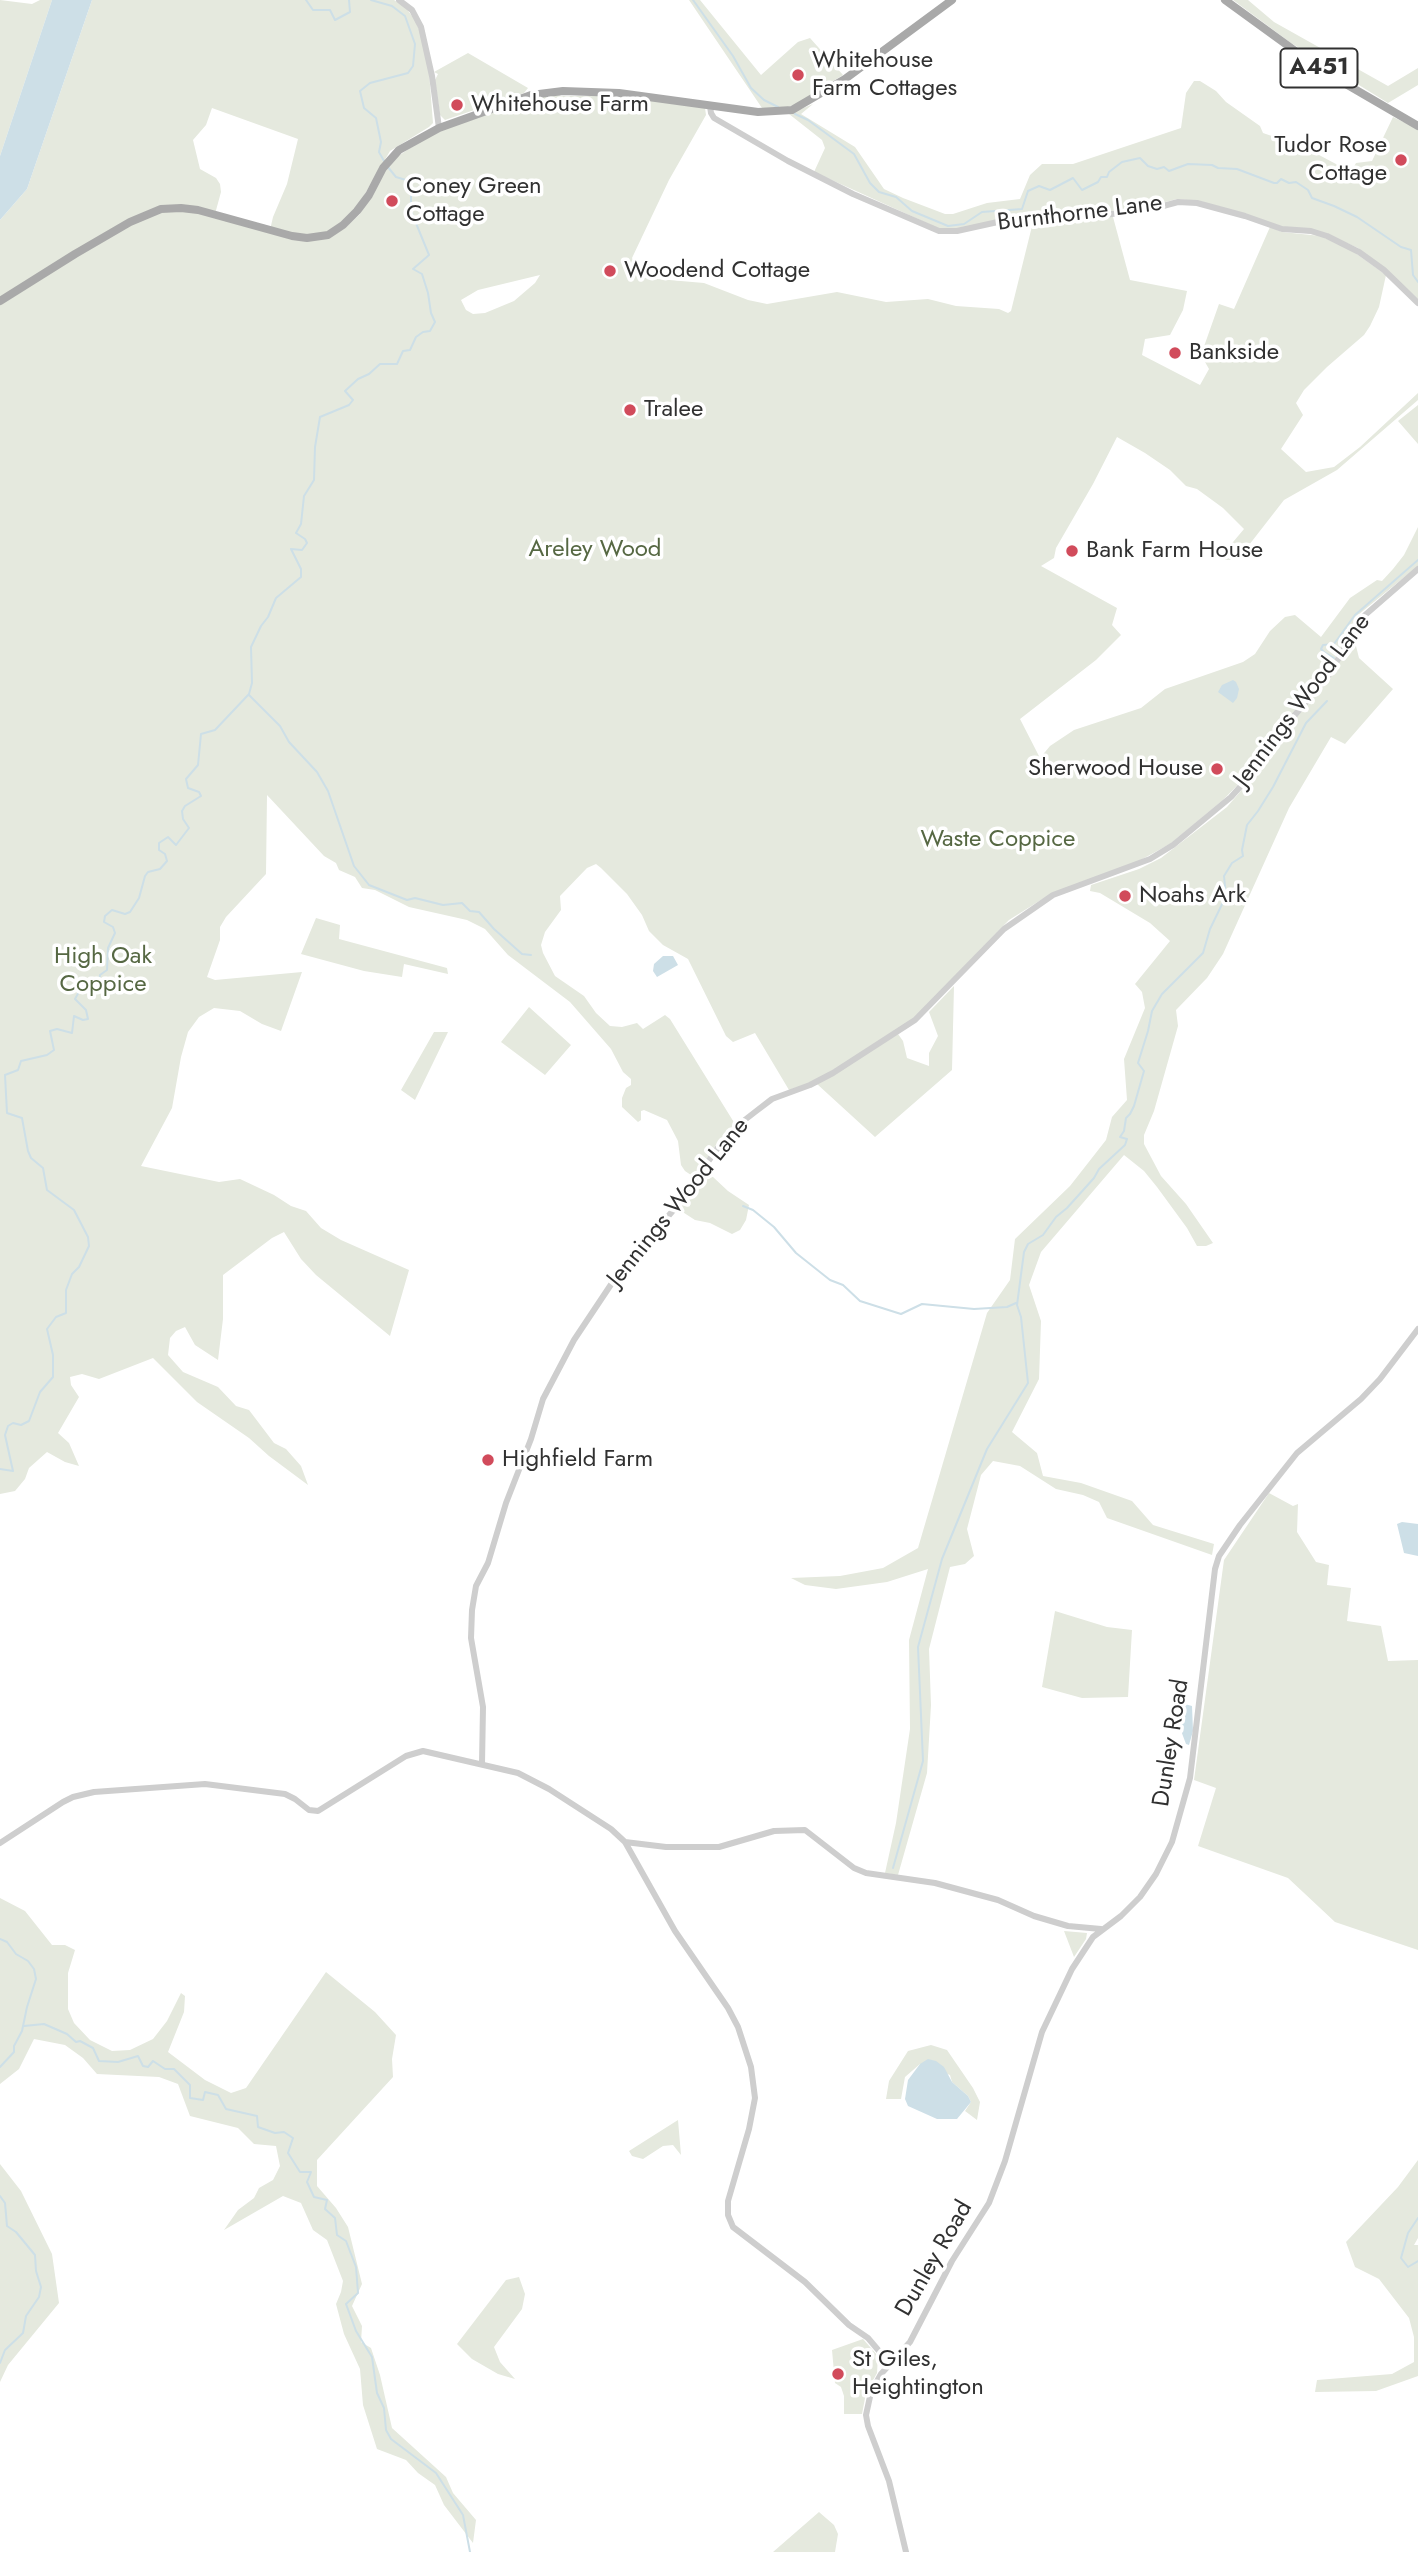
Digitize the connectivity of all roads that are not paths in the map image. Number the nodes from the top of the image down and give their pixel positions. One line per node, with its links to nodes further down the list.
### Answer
1 (399, 0): 6 (street)
2 (952, 0): 4 (main road)
3 (1226, 0): 5 (main road, A451)
4 (710, 106): 6 (main road); 8 (street, Burnthorne Lane)
5 (1418, 126)
6 (439, 128): 7 (main road)
7 (0, 301)
8 (1418, 303)
9 (1418, 569): 11 (street, Jennings Wood Lane)
10 (1418, 1329): 14 (street, Dunley Road)
11 (481, 1764): 12 (street); 13 (street)
12 (625, 1842): 14 (street); 15 (street)
13 (0, 1843)
14 (1101, 1929): 15 (street, Dunley Road)
15 (887, 2367): 16 (street, Dunley Road)
16 (906, 2552)

